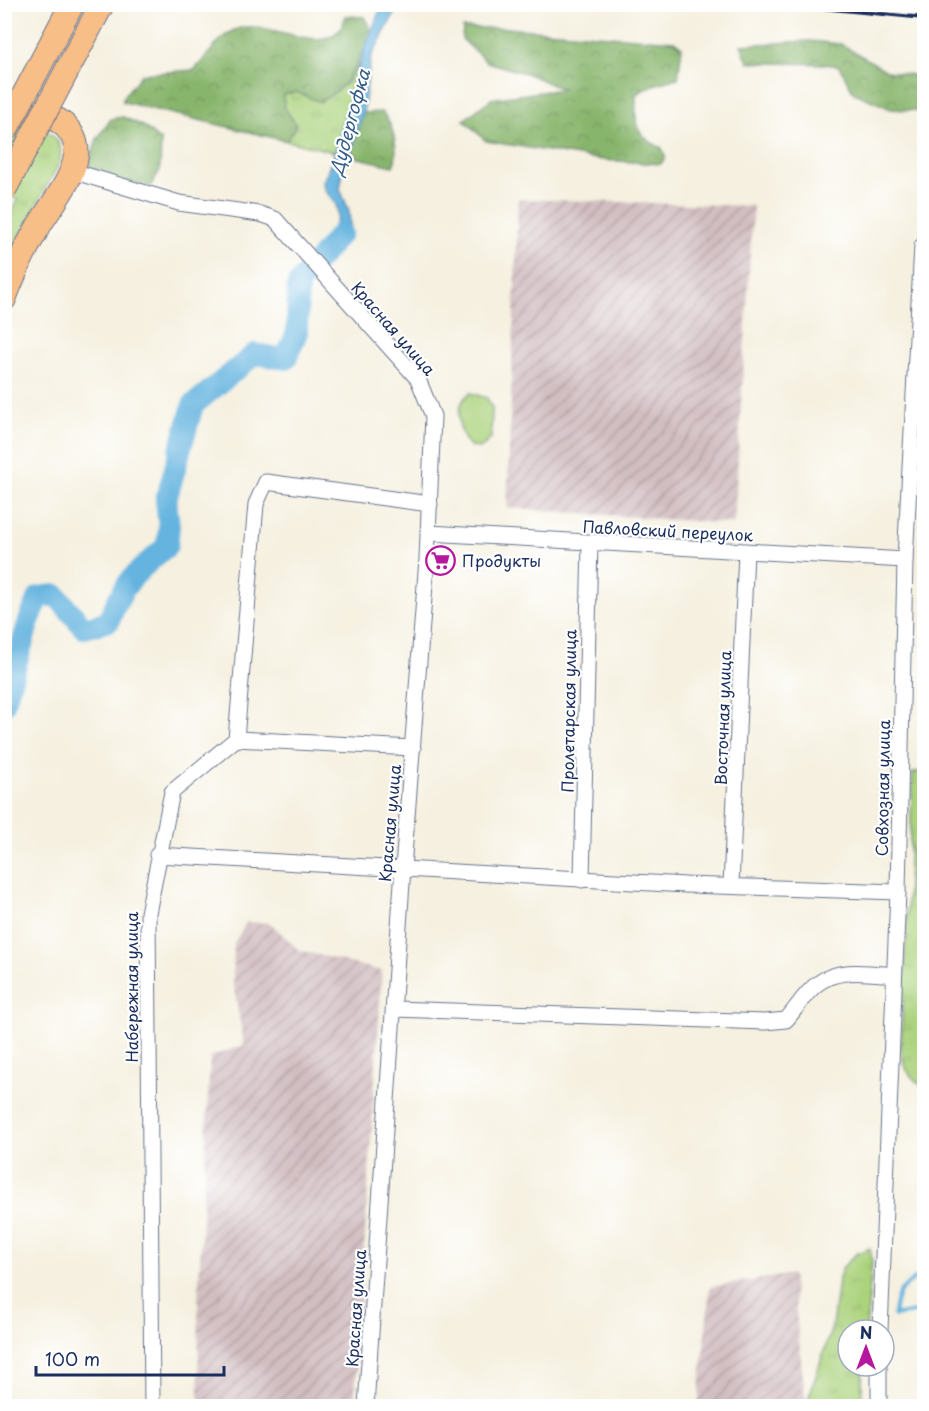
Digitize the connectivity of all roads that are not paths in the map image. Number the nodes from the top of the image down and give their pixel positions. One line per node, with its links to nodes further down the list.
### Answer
1 (72, 4): 4 (main road, bridge)
2 (102, 4): 6 (main road, bridge)
3 (4, 115): 5 (main road)
4 (4, 133)
5 (72, 171): 8 (main road); 9 (street, Красная улица)
6 (4, 190)
7 (922, 246): 13 (street, Совхозная улица)
8 (4, 299)
9 (430, 504): 10 (street, Красная улица); 14 (street)
10 (429, 534): 11 (street, Павловский переулок); 15 (street, Красная улица)
11 (590, 543): 12 (street, Павловский переулок); 18 (street, Пролетарская улица)
12 (746, 552): 13 (street, Павловский переулок); 19 (street, Восточная улица)
13 (905, 560): 20 (street, Совхозная улица)
14 (236, 739): 15 (street); 16 (street, Набережная улица)
15 (413, 748): 17 (street, Красная улица)
16 (157, 855): 17 (street); 25 (street, Набережная улица)
17 (403, 868): 18 (street); 22 (street, Красная улица)
18 (582, 880): 19 (street)
19 (730, 885): 20 (street)
20 (898, 892): 21 (street, Совхозная улица)
21 (894, 975): 22 (street); 23 (street, Совхозная улица)
22 (394, 1009): 26 (street, Красная улица)
23 (880, 1318)
24 (879, 1378): 27 (street)
25 (152, 1407)
26 (366, 1407)
27 (879, 1407)

